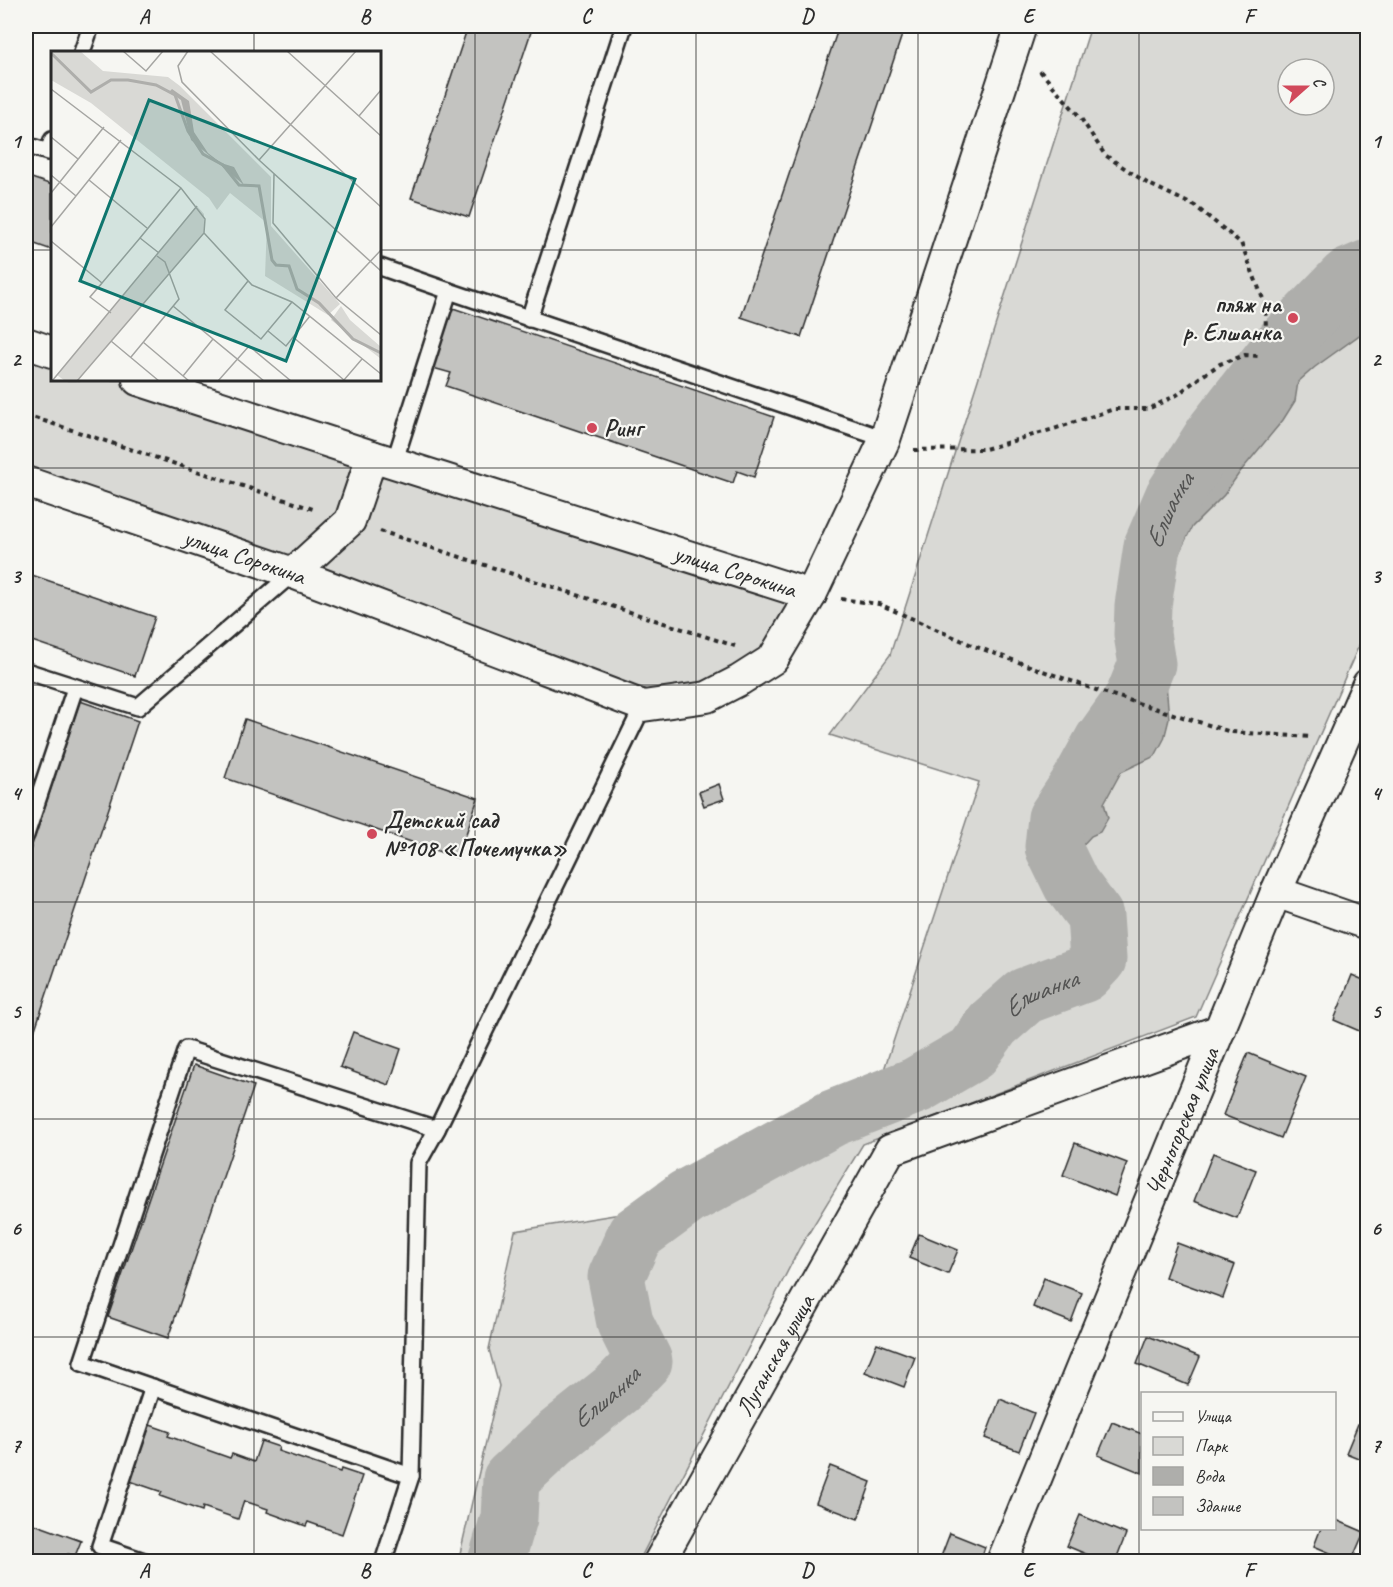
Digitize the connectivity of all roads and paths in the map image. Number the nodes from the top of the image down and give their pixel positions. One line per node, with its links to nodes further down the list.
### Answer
1 (91, 26): 6 (lane)
2 (624, 26): 11 (lane)
3 (1362, 26): 5 (path)
4 (1018, 34): 12 (path); 18 (street)
5 (1368, 36)
6 (82, 51)
7 (26, 145): 8 (lane)
8 (51, 149)
9 (381, 267): 10 (lane)
10 (449, 291): 11 (lane); 19 (lane)
11 (529, 319): 18 (lane)
12 (1266, 328)
13 (26, 343): 14 (street)
14 (51, 352)
15 (1258, 356): 18 (path)
16 (141, 381): 19 (street, улица Сорокина)
17 (26, 415): 21 (path)
18 (885, 439): 23 (street)
19 (383, 459): 21 (street); 23 (street, улица Сорокина)
20 (26, 482): 22 (street, улица Сорокина)
21 (350, 521): 22 (street); 24 (path)
22 (293, 573): 27 (lane); 28 (street, улица Сорокина)
23 (811, 595): 24 (street, улица Сорокина); 29 (path)
24 (773, 659): 28 (street, улица Сорокина)
25 (26, 671): 27 (lane)
26 (1368, 684): 29 (street, Черногорская улица)
27 (75, 688): 30 (lane)
28 (643, 706): 34 (lane)
29 (1343, 738): 31 (street, Черногорская улица)
30 (26, 835)
31 (1276, 892): 32 (street); 33 (street, Черногорская улица)
32 (1368, 924)
33 (1220, 1030): 39 (street, Луганская улица); 40 (street, Черногорская улица)
34 (437, 1129): 35 (lane); 36 (lane)
35 (153, 1388): 36 (lane); 37 (lane)
36 (411, 1476): 38 (lane)
37 (147, 1562)
38 (383, 1562)
39 (659, 1562)
40 (1002, 1562)

